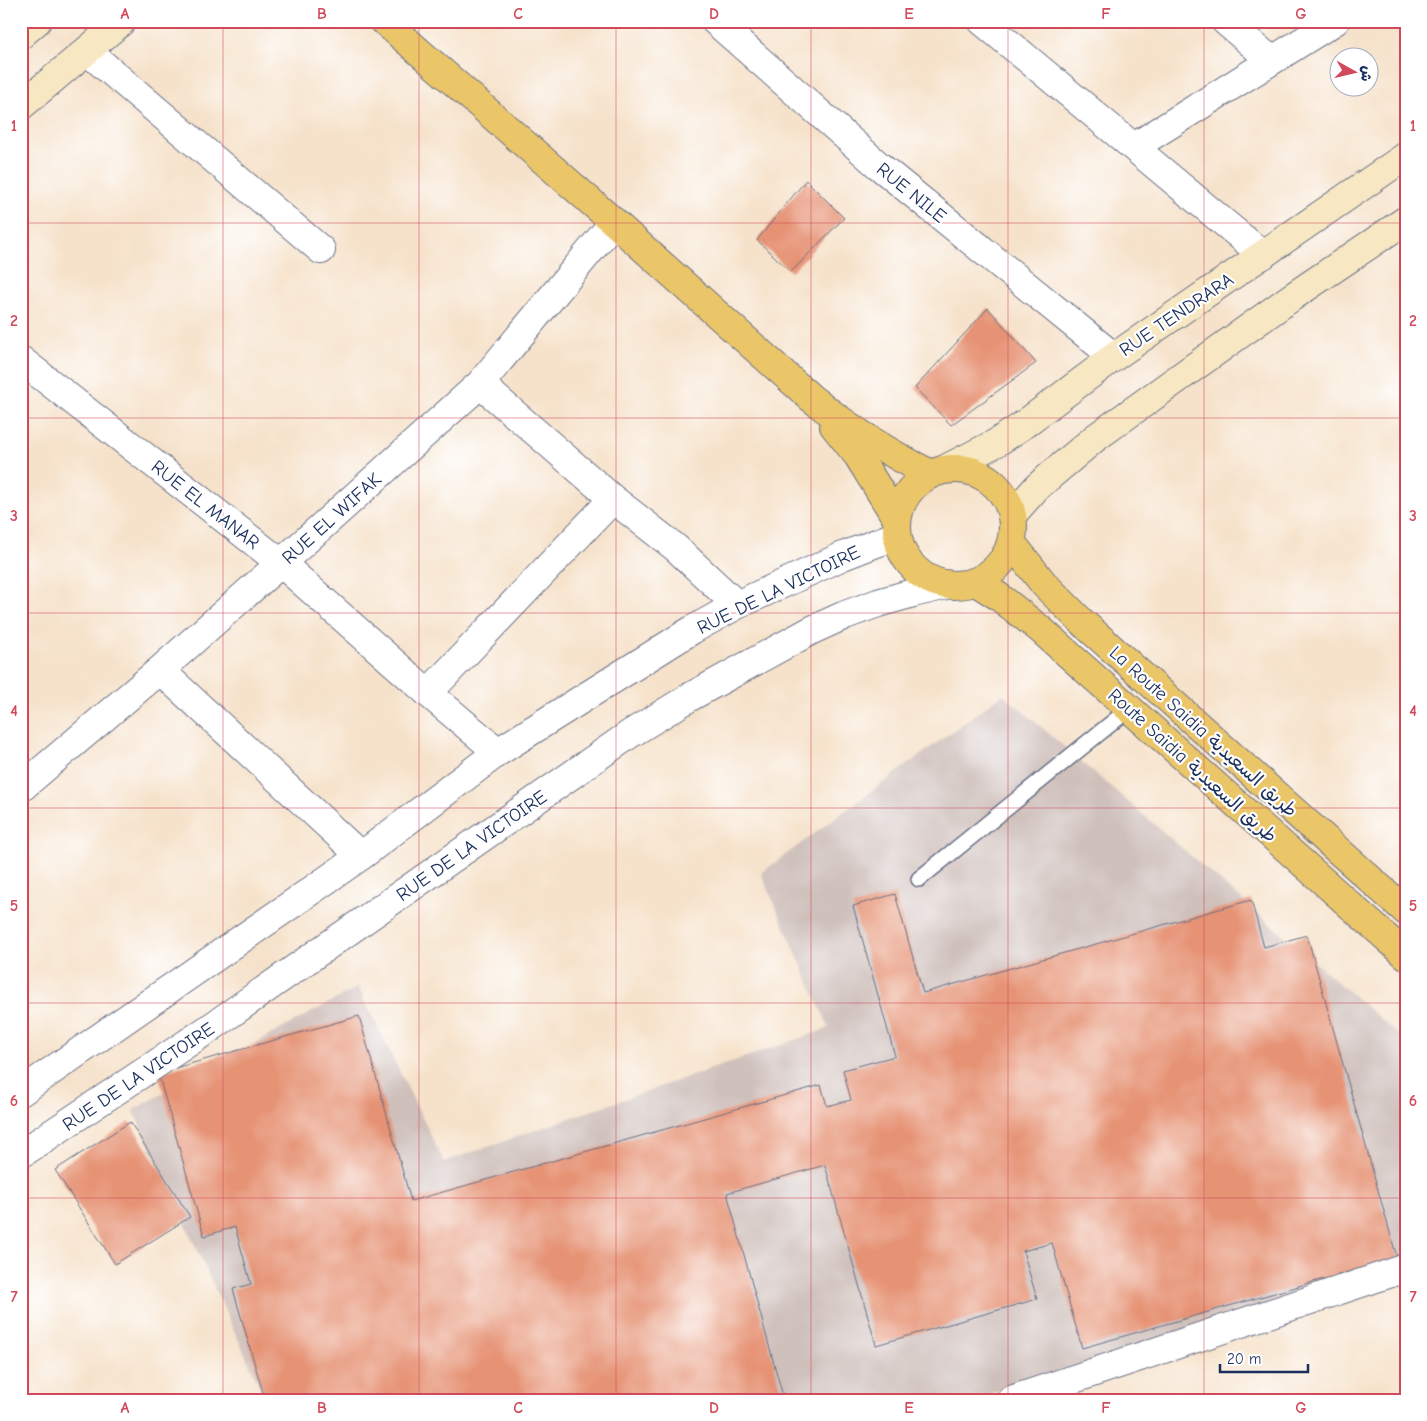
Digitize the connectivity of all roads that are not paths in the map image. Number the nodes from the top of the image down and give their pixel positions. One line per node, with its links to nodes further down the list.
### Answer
1 (37, 21): 8 (street)
2 (122, 21): 9 (street)
3 (384, 21): 15 (highway)
4 (715, 21): 18 (street, RUE NILE)
5 (982, 21): 12 (street)
6 (1225, 21): 10 (street)
7 (1335, 21): 10 (street)
8 (21, 35)
9 (87, 51): 11 (street); 16 (street)
10 (1271, 60): 12 (street)
11 (21, 106)
12 (1134, 147): 17 (street)
13 (1406, 156): 17 (street, RUE TENDRARA)
14 (1406, 220): 24 (street)
15 (614, 222): 20 (street, RUE EL WIFAK); 21 (highway)
16 (321, 250)
17 (1263, 255): 18 (street, RUE TENDRARA)
18 (1114, 357): 22 (street, RUE TENDRARA)
19 (21, 360): 27 (street, RUE EL MANAR)
20 (480, 384): 23 (street); 27 (street, RUE EL WIFAK)
21 (811, 398): 22 (highway); 25 (highway)
22 (938, 472): 24 (highway); 25 (highway)
23 (613, 499): 30 (street); 33 (street)
24 (1012, 515): 26 (highway)
25 (897, 527): 29 (highway); 30 (street, RUE DE LA VICTOIRE)
26 (1011, 542): 28 (highway); 32 (highway, La Route Saidia طريق السعيدية)
27 (282, 563): 31 (street, RUE EL WIFAK); 33 (street, RUE EL MANAR)
28 (976, 582): 29 (highway); 34 (highway, Route Saïdia طريق السعيدية)
29 (947, 586): 42 (street, RUE DE LA VICTOIRE)
30 (737, 605): 35 (street, RUE DE LA VICTOIRE)
31 (160, 670): 36 (street, RUE EL WIFAK); 37 (street)
32 (1154, 686): 34 (highway); 39 (highway, La Route Saidia طريق السعيدية)
33 (428, 693): 35 (street, RUE EL MANAR)
34 (1129, 709): 38 (lane); 40 (highway, Route Saïdia طريق السعيدية)
35 (498, 752): 37 (street, RUE DE LA VICTOIRE)
36 (21, 788)
37 (361, 856): 41 (street, RUE DE LA VICTOIRE)
38 (920, 879)
39 (1406, 911)
40 (1406, 955)
41 (21, 1092)
42 (21, 1154)
43 (1406, 1268): 44 (street)
44 (1011, 1400)

